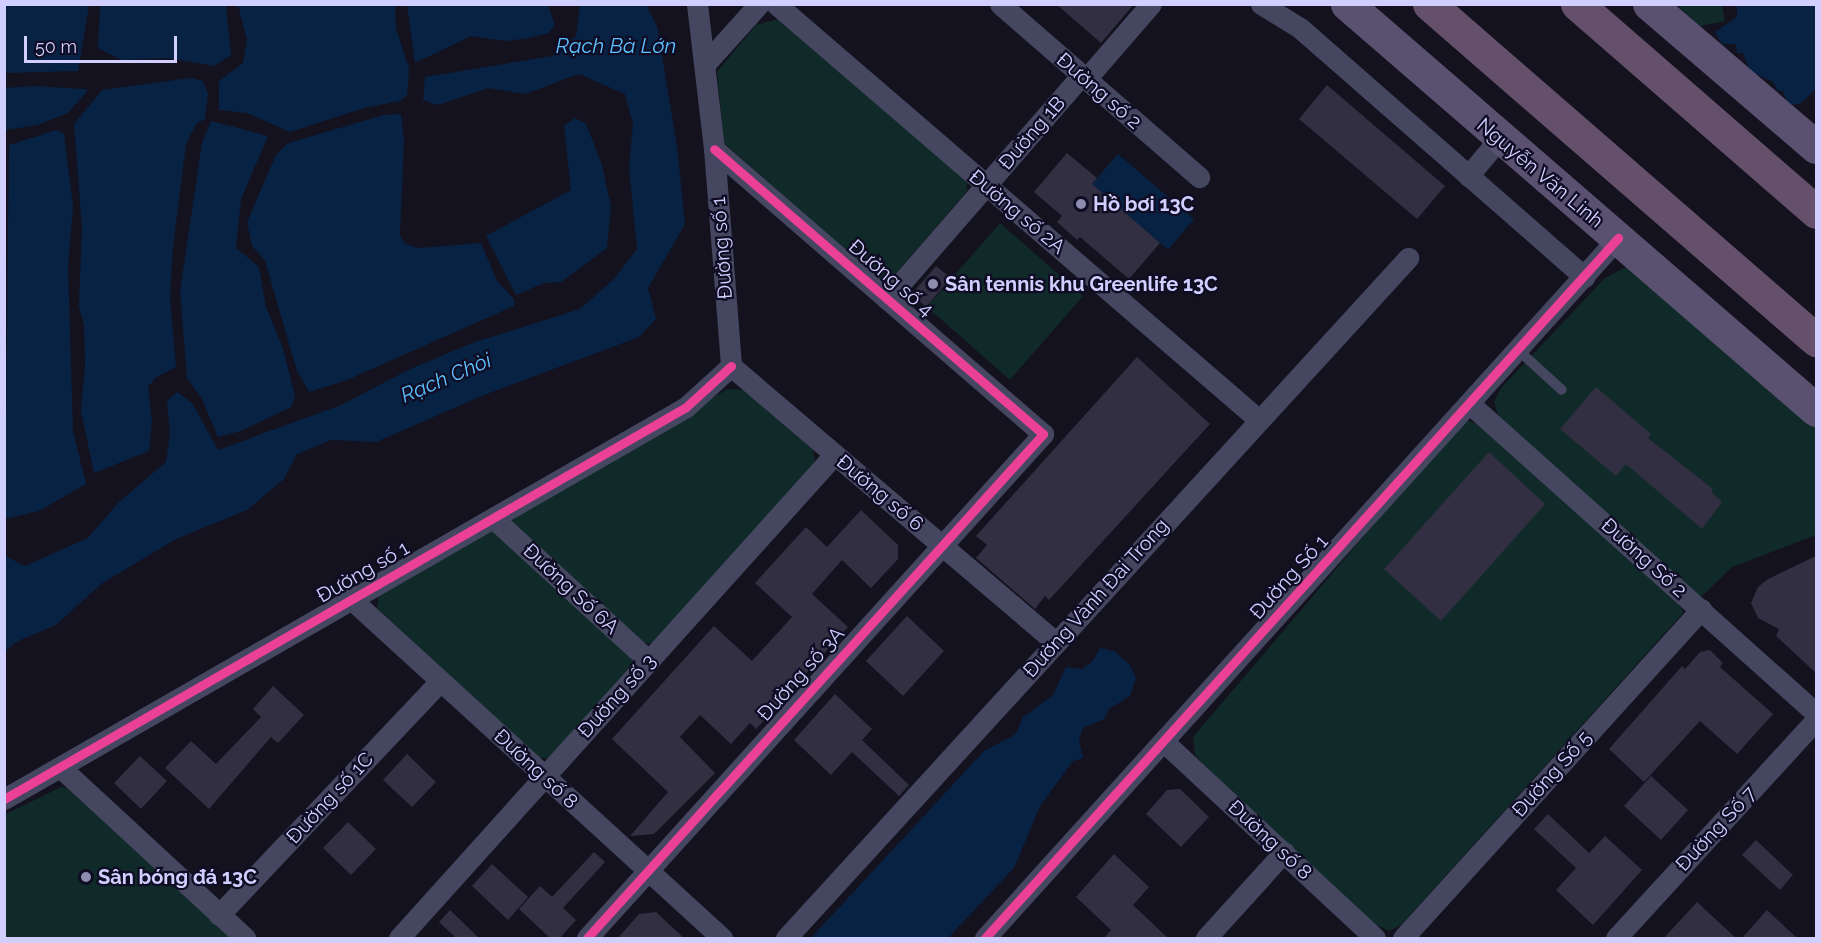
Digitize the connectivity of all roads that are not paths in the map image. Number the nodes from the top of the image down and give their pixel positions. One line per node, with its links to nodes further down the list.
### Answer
1 (697, 4): 11 (street, Đường số 1)
2 (759, 4): 11 (street)
3 (776, 4): 18 (street, Đường số 2A)
4 (1000, 4): 12 (street, Đường số 2)
5 (1151, 4): 12 (street, Đường 1B)
6 (1261, 4): 16 (street)
7 (1347, 4): 13 (main road, Nguyễn Văn Linh)
8 (1429, 4): 24 (highway)
9 (1577, 4): 19 (highway)
10 (1649, 4): 14 (main road)
11 (705, 64): 15 (street, Đường số 1)
12 (1084, 77): 17 (street, Đường số 2); 18 (street, Đường 1B)
13 (1500, 138): 16 (street); 20 (main road, Nguyễn Văn Linh)
14 (1816, 147)
15 (714, 149): 23 (street, Đường số 4); 26 (street, Đường số 1)
16 (1468, 176): 22 (street)
17 (1199, 177)
18 (985, 186): 23 (street, Đường 1B); 30 (street, Đường số 2A)
19 (1816, 212)
20 (1618, 238): 22 (street, Đường Số 1); 29 (main road, Nguyễn Văn Linh)
21 (1408, 258): 30 (street, Đường Vành Đai Trong)
22 (1584, 277): 25 (street, Đường Số 1)
23 (887, 299): 31 (street, Đường số 4)
24 (1816, 340)
25 (1518, 351): 27 (lane); 28 (street, Đường Số 1)
26 (731, 366): 32 (street, Đường số 6); 33 (street, Đường số 1)
27 (1562, 390)
28 (1470, 404): 36 (street, Đường Số 2); 42 (street, Đường Số 1)
29 (1816, 410)
30 (1258, 419): 37 (street, Đường Vành Đai Trong)
31 (1043, 434): 34 (street, Đường số 3A)
32 (835, 454): 34 (street, Đường số 6); 38 (street, Đường số 3)
33 (493, 518): 35 (street, Đường số 1); 38 (street, Đường Số 6A)
34 (942, 545): 37 (street, Đường số 6); 47 (street, Đường số 3A)
35 (351, 599): 39 (street, Đường số 8); 43 (street, Đường số 1)
36 (1701, 609): 40 (street, Đường Số 2); 57 (street, Đường Số 5)
37 (1056, 643): 53 (street, Đường Vành Đai Trong)
38 (649, 661): 44 (street, Đường số 3)
39 (440, 681): 44 (street, Đường số 8); 48 (street, Đường số 1C)
40 (1816, 713)
41 (1816, 720): 58 (street, Đường Số 7)
42 (1164, 742): 46 (street, Đường số 8); 54 (street, Đường Số 1)
43 (60, 767): 45 (street, Đường số 1); 48 (street)
44 (544, 777): 47 (street, Đường số 8); 50 (street, Đường số 3)
45 (4, 799)
46 (1284, 852): 55 (street); 56 (street, Đường số 8)
47 (648, 872): 51 (street, Đường số 3A); 52 (street, Đường số 8)
48 (219, 915): 49 (street)
49 (245, 939)
50 (399, 939)
51 (587, 939)
52 (722, 939)
53 (786, 939)
54 (986, 939)
55 (1206, 939)
56 (1375, 939)
57 (1403, 939)
58 (1616, 939)

